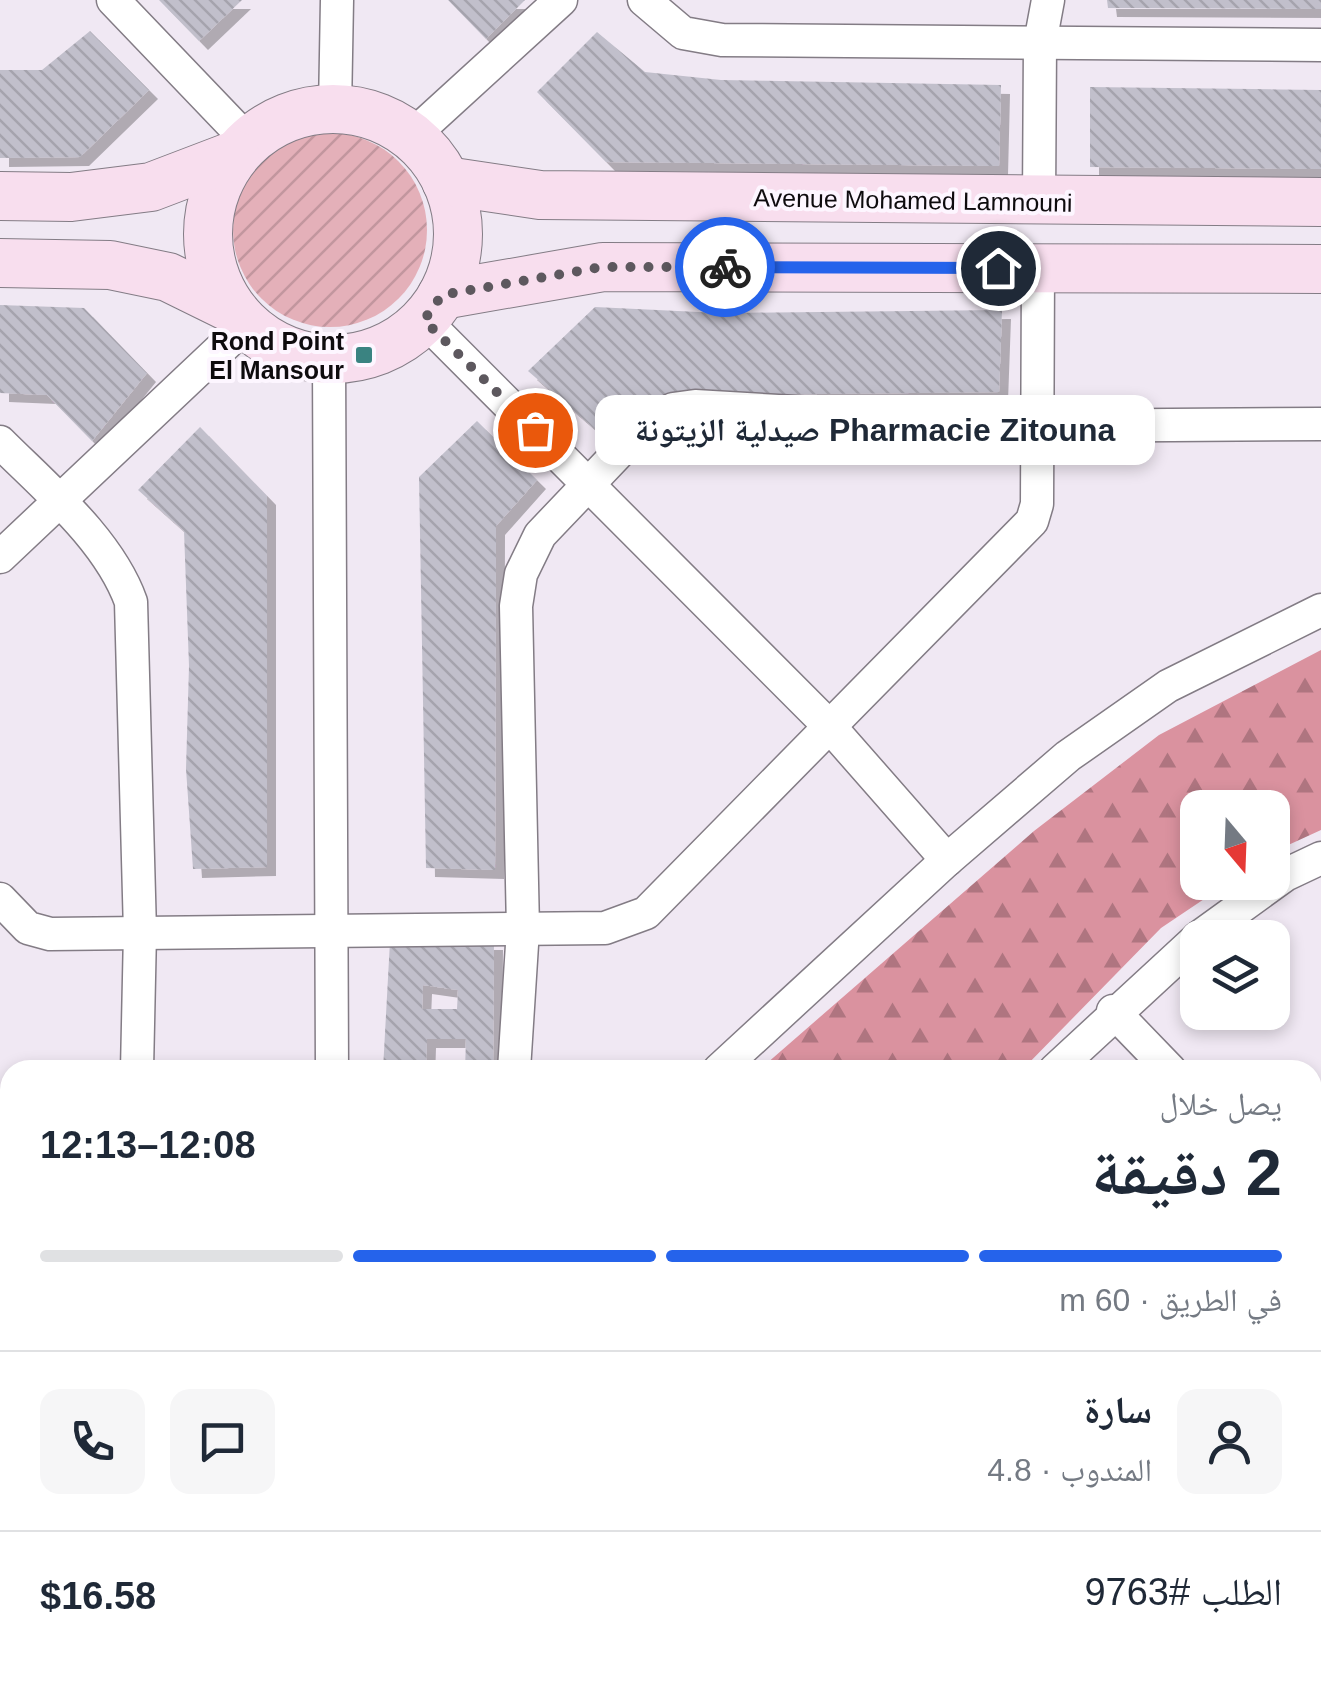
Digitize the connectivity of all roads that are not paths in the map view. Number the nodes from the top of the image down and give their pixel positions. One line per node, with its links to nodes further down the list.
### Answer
1 (113, 0): 10 (street)
2 (337, 0): 8 (street)
3 (561, 0): 9 (street)
4 (644, 0): 6 (street)
5 (1048, 0): 6 (street)
6 (1040, 42): 7 (street); 13 (street)
7 (1321, 45)
8 (335, 109): 9 (street); 10 (street)
9 (412, 137): 11 (street)
10 (242, 148): 12 (street); 19 (street)
11 (446, 181): 13 (street, Avenue Mohamed Lamnouni); 18 (street)
12 (0, 196)
13 (1039, 202): 14 (street, Avenue Mohamed Lamnouni)
14 (1321, 202)
15 (0, 263): 19 (street)
16 (1038, 268): 17 (street); 18 (street); 22 (street)
17 (1321, 269)
18 (433, 307): 20 (street); 24 (street)
19 (238, 316): 20 (street); 25 (street)
20 (330, 359): 34 (street)
21 (1321, 424): 22 (street)
22 (1036, 426): 24 (street); 28 (street)
23 (0, 442): 25 (street)
24 (591, 484): 28 (street); 33 (street)
25 (58, 500): 26 (street); 35 (street)
26 (0, 557)
27 (1321, 610): 30 (street)
28 (832, 728): 30 (street); 33 (street)
29 (1321, 858): 32 (street)
30 (947, 860): 41 (street)
31 (0, 899): 35 (street)
32 (1223, 920)
33 (523, 929): 34 (street); 40 (street)
34 (328, 930): 35 (street); 39 (street)
35 (140, 932): 38 (street)
36 (1180, 954): 37 (street)
37 (1114, 1012): 42 (street); 43 (street)
38 (137, 1060)
39 (332, 1060)
40 (515, 1060)
41 (730, 1060)
42 (1065, 1060)
43 (1160, 1060)

